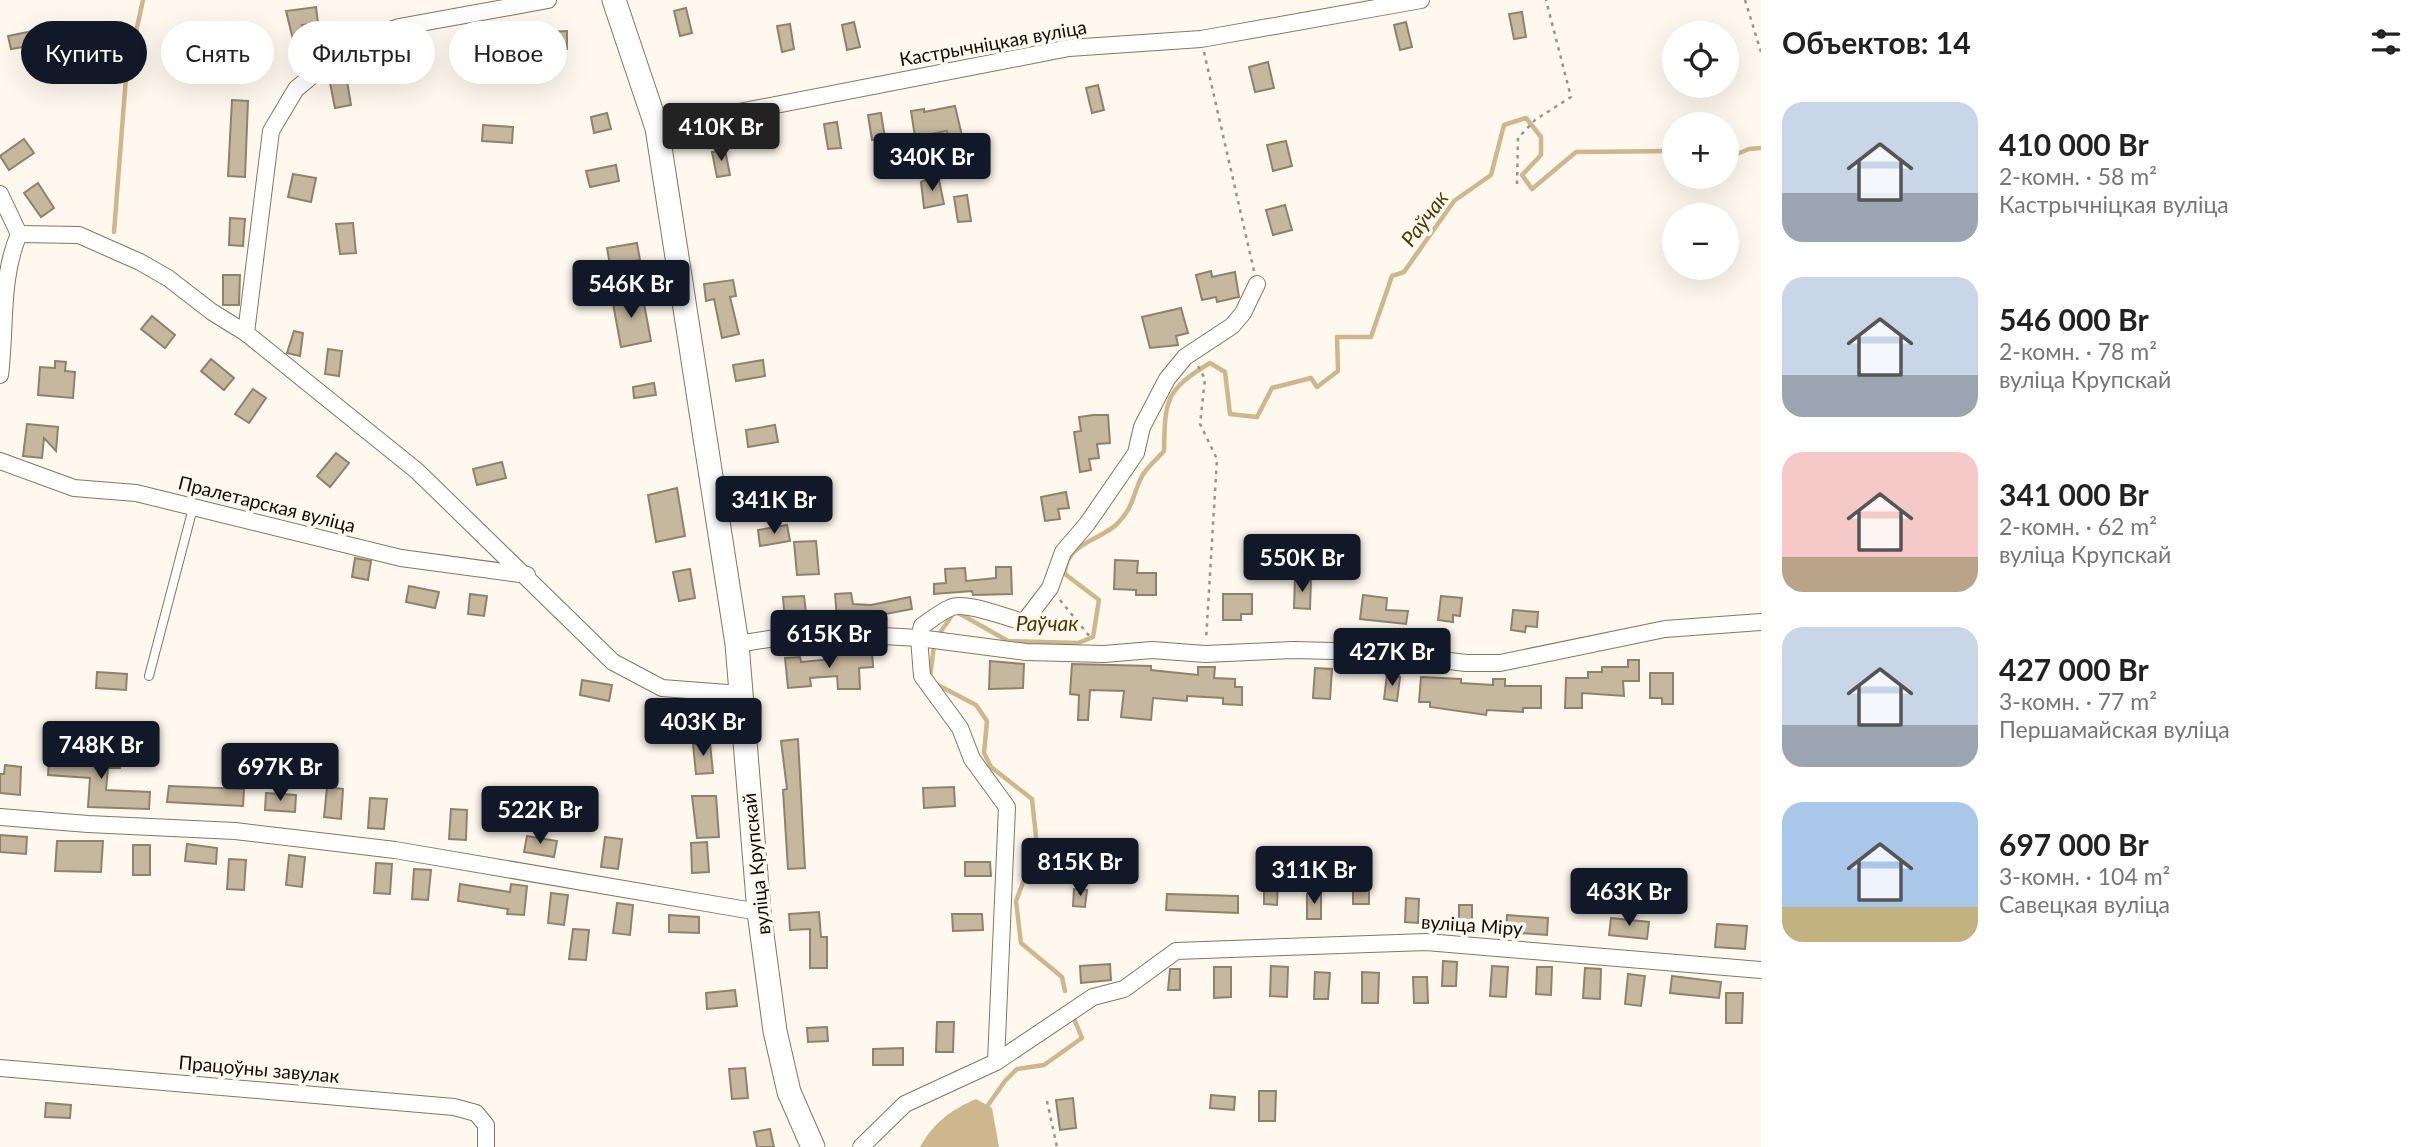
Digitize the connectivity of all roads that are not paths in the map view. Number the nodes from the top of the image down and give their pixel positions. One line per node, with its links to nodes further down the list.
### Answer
1 (548, 0): 8 (street)
2 (614, 0): 4 (street, вуліца Крупскай)
3 (1421, 0): 4 (street, Кастрычніцкая вуліца)
4 (657, 128): 15 (street, вуліца Крупскай)
5 (0, 194): 6 (street)
6 (19, 234): 8 (street); 9 (street)
7 (1257, 284): 14 (street)
8 (246, 333): 12 (street)
9 (0, 375)
10 (0, 461): 11 (street, Пралетарская вуліца)
11 (192, 508): 12 (street, Пралетарская вуліца); 16 (lane)
12 (527, 575): 17 (street)
13 (1761, 622): 14 (street)
14 (930, 641): 15 (street); 21 (street)
15 (737, 644): 17 (street, вуліца Крупскай)
16 (149, 676)
17 (740, 694): 19 (street, вуліца Крупскай)
18 (0, 817): 19 (street)
19 (760, 912): 24 (street, вуліца Крупскай)
20 (1761, 971): 21 (street, вуліца Міру)
21 (996, 1062): 25 (street, вуліца Міру)
22 (0, 1068): 23 (street, Працоўны завулак)
23 (486, 1147)
24 (813, 1147)
25 (861, 1147)

